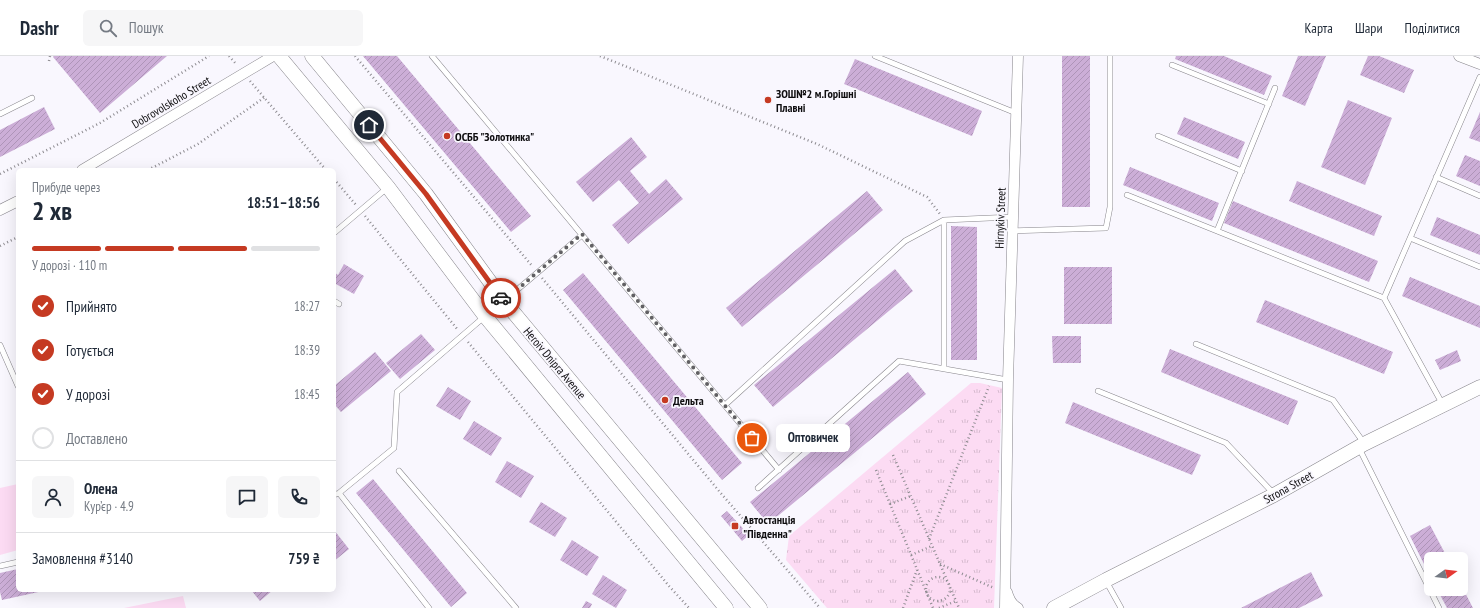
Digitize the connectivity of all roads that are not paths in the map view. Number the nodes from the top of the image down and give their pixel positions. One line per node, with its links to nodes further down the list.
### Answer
1 (273, 56): 18 (street, Dobrovolskoho Street)
2 (279, 56): 21 (street, Heroiv Dnipra Avenue)
3 (312, 56): 35 (street, Heroiv Dnipra Avenue)
4 (432, 56): 31 (lane)
5 (875, 56): 16 (lane)
6 (1018, 56): 16 (street, Hirnykiv Street)
7 (1110, 56): 28 (lane)
8 (1459, 56): 9 (street)
9 (1480, 64)
10 (1172, 65): 14 (lane)
11 (1480, 77): 20 (lane)
12 (1275, 88): 14 (lane)
13 (32, 98): 15 (lane)
14 (1269, 104): 19 (lane)
15 (0, 114)
16 (1016, 114): 26 (street, Hirnykiv Street)
17 (1158, 136): 19 (lane)
18 (85, 168)
19 (1242, 171): 29 (lane)
20 (1436, 177): 23 (lane); 32 (lane)
21 (388, 187): 30 (lane); 36 (street, Heroiv Dnipra Avenue)
22 (1127, 195): 29 (lane)
23 (1480, 196)
24 (16, 202): 25 (street)
25 (0, 210)
26 (1013, 217): 27 (lane); 28 (street, Hirnykiv Street)
27 (944, 220): 39 (lane); 44 (lane)
28 (1012, 231): 40 (street, Hirnykiv Street)
29 (1217, 231): 34 (lane)
30 (336, 232)
31 (582, 234): 35 (lane); 44 (lane)
32 (1410, 238): 33 (lane); 34 (lane)
33 (1480, 267)
34 (1384, 298): 45 (lane)
35 (504, 301): 60 (street, Heroiv Dnipra Avenue)
36 (485, 316): 50 (lane); 59 (street, Heroiv Dnipra Avenue)
37 (1196, 344): 46 (lane)
38 (0, 345): 41 (lane)
39 (944, 369): 40 (lane); 47 (lane)
40 (1008, 380): 55 (street, Hirnykiv Street)
41 (16, 381)
42 (1480, 387): 45 (street, Strona Street)
43 (1098, 391): 51 (lane)
44 (724, 405): 47 (lane)
45 (1444, 405): 46 (street, Strona Street)
46 (1361, 445): 51 (street, Strona Street); 65 (lane)
47 (778, 470): 49 (lane)
48 (399, 471): 58 (lane)
49 (758, 488)
50 (336, 494): 57 (lane)
51 (1274, 495): 54 (street, Strona Street)
52 (16, 562): 53 (lane)
53 (0, 566)
54 (1101, 583): 62 (street); 63 (street); 64 (lane)
55 (1002, 589): 56 (street, Hirnykiv Street); 61 (street)
56 (1005, 607)
57 (429, 608)
58 (516, 608)
59 (726, 608)
60 (760, 608)
61 (1018, 608)
62 (1054, 608)
63 (1069, 608)
64 (1121, 608)
65 (1439, 608)

